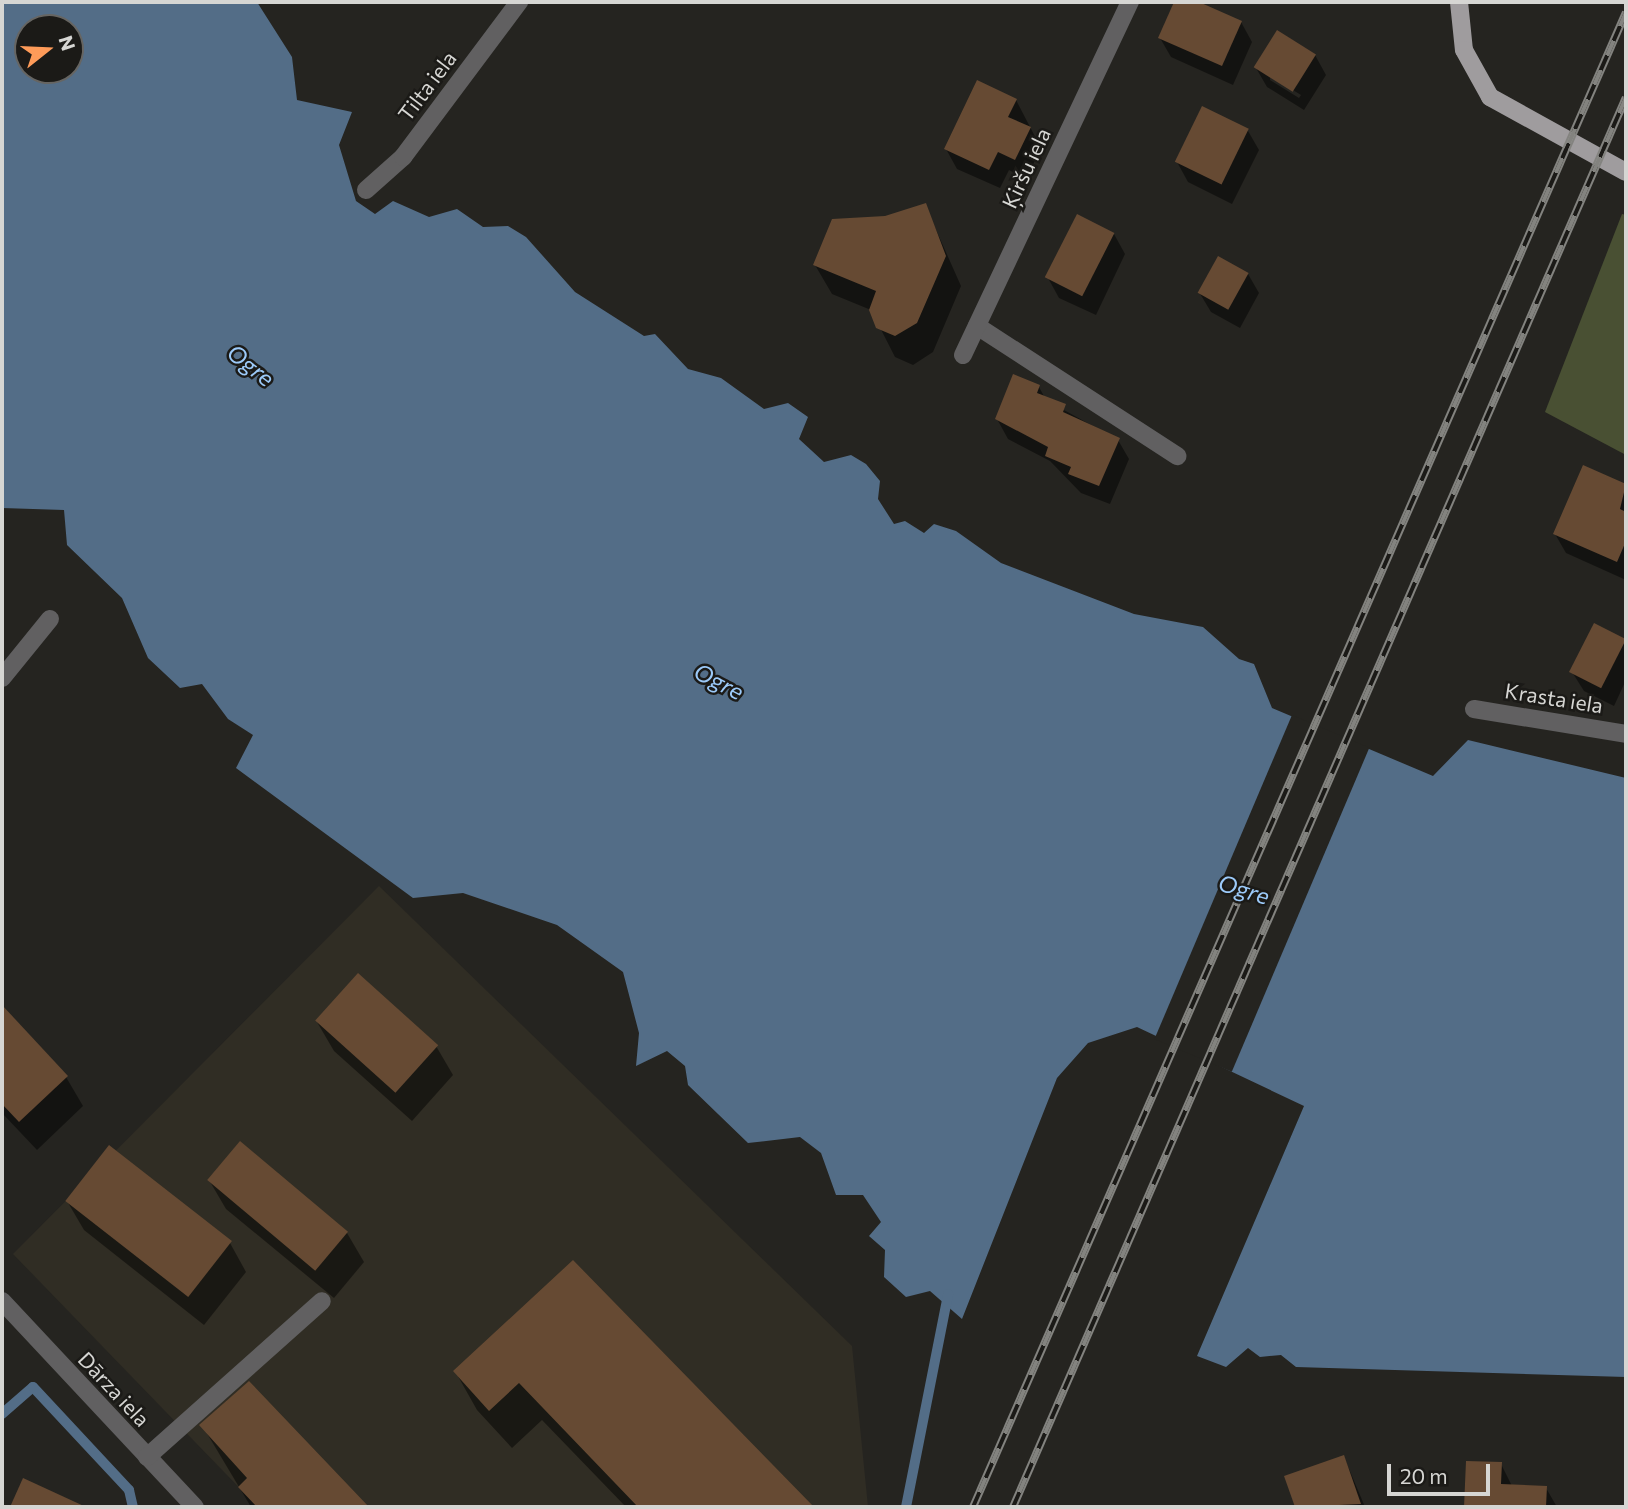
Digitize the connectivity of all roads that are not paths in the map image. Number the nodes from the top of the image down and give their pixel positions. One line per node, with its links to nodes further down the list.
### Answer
1 (519, 2): 5 (street, Tilta iela)
2 (1130, 2): 6 (street, Ķiršu iela)
3 (1459, 2): 4 (main road)
4 (1626, 172)
5 (366, 191)
6 (977, 326): 7 (street, Ķiršu iela); 8 (street)
7 (963, 355)
8 (1177, 456)
9 (50, 619): 10 (street)
10 (2, 678)
11 (1474, 709): 12 (street, Krasta iela)
12 (1626, 734)
13 (2, 1301): 15 (street, Dārza iela)
14 (322, 1301): 15 (street)
15 (147, 1457): 16 (street, Dārza iela)
16 (194, 1507)

